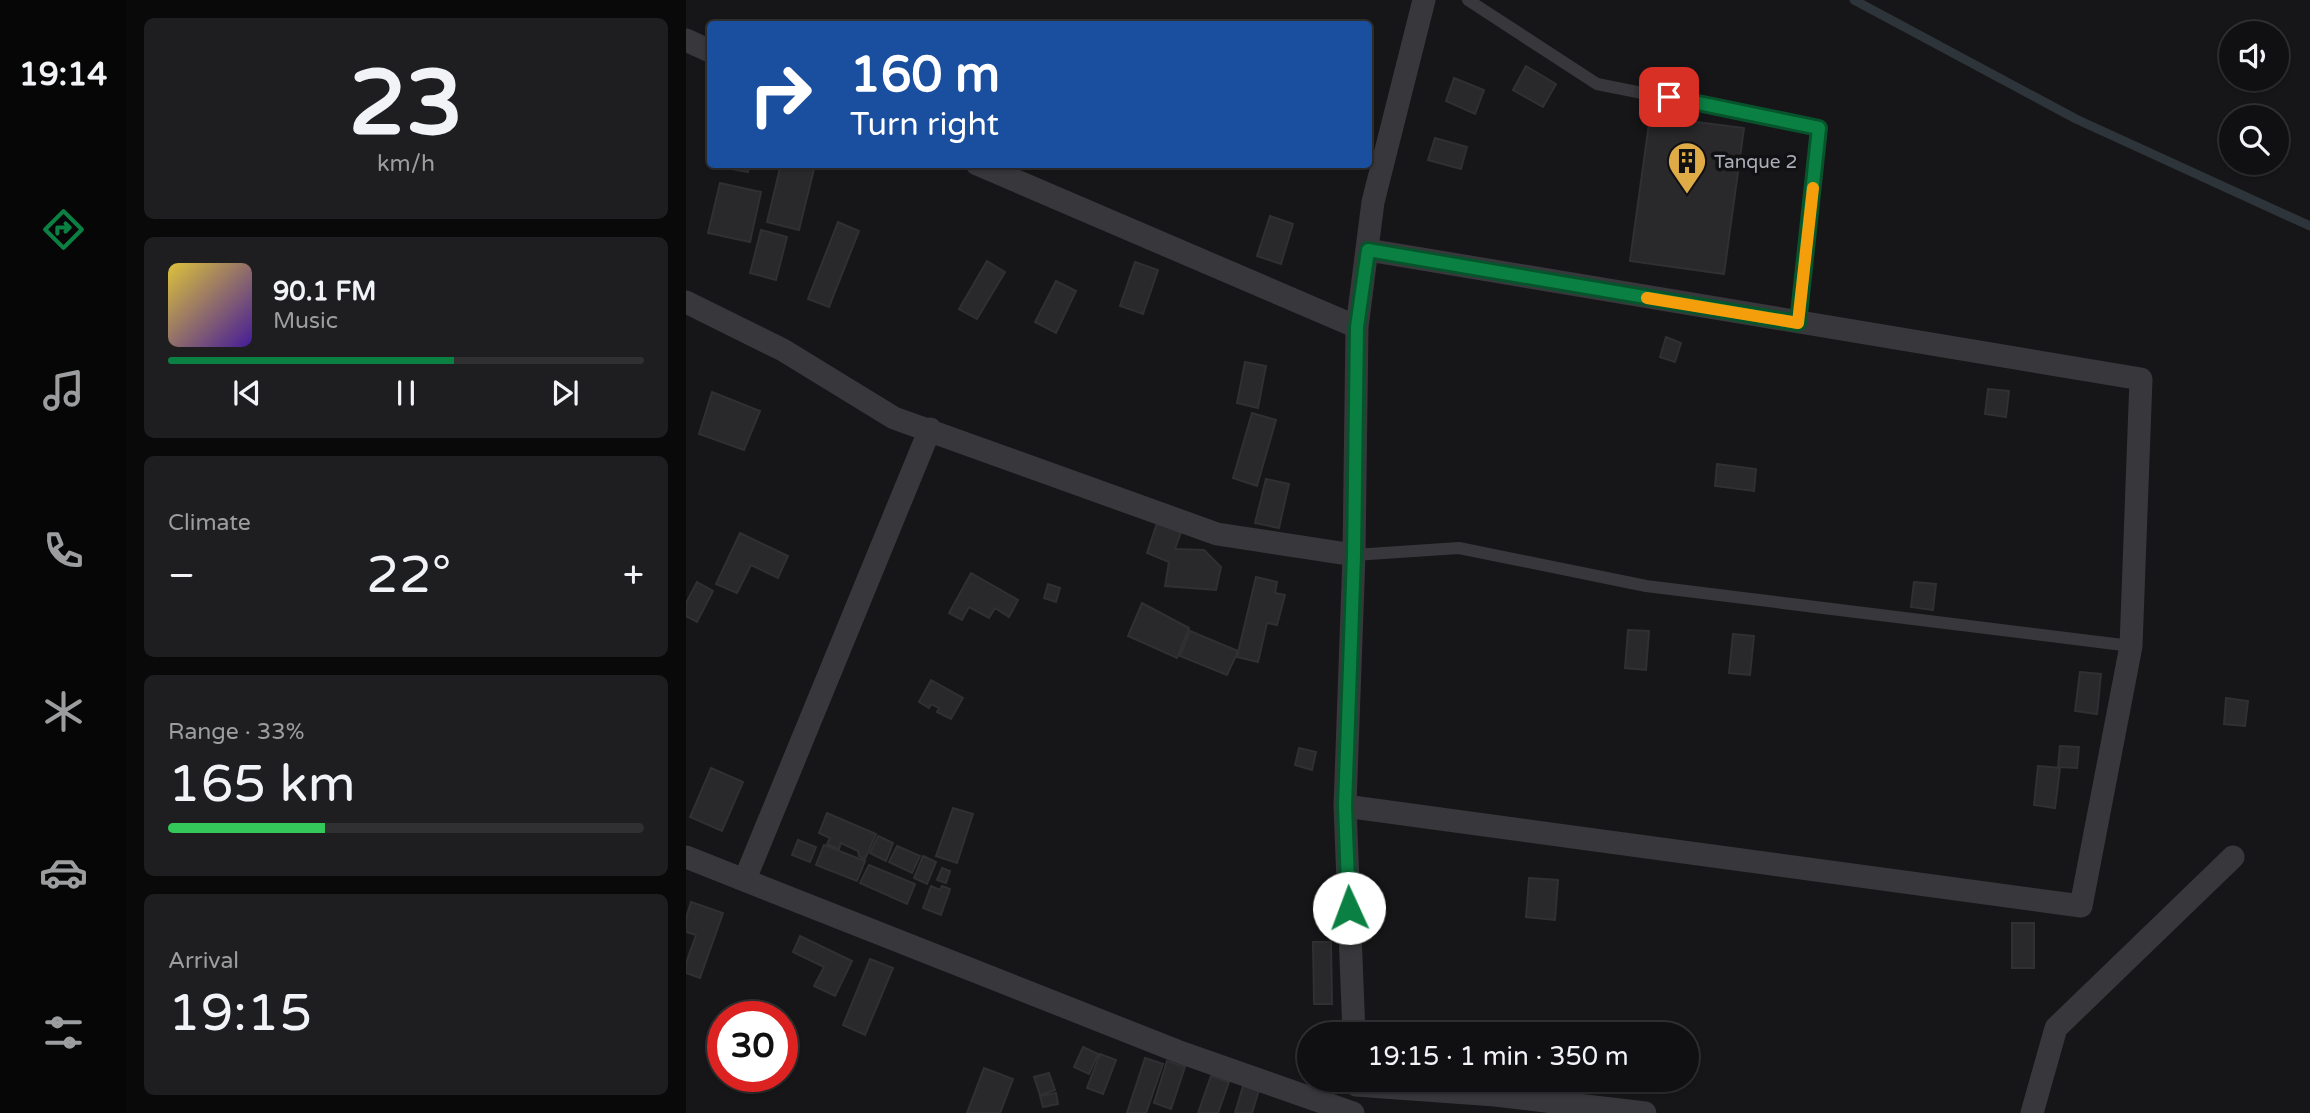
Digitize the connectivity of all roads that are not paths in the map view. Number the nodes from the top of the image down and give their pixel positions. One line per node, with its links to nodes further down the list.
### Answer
1 (1424, 0): 6 (street)
2 (1468, 0): 8 (lane)
3 (686, 40): 4 (street)
4 (707, 50)
5 (986, 168): 9 (street)
6 (1368, 250): 8 (street); 9 (street)
7 (686, 302): 10 (street)
8 (1798, 323): 12 (street)
9 (1357, 327): 11 (street)
10 (930, 429): 11 (street); 16 (street)
11 (1354, 555): 12 (lane); 13 (street)
12 (2131, 646): 13 (street)
13 (1345, 806): 17 (street)
14 (686, 857): 16 (street)
15 (2232, 857): 22 (street)
16 (745, 880): 20 (street)
17 (1354, 1022)
18 (1356, 1092): 20 (street)
19 (1463, 1092): 21 (street)
20 (1355, 1113)
21 (1645, 1113)
22 (2032, 1113)

